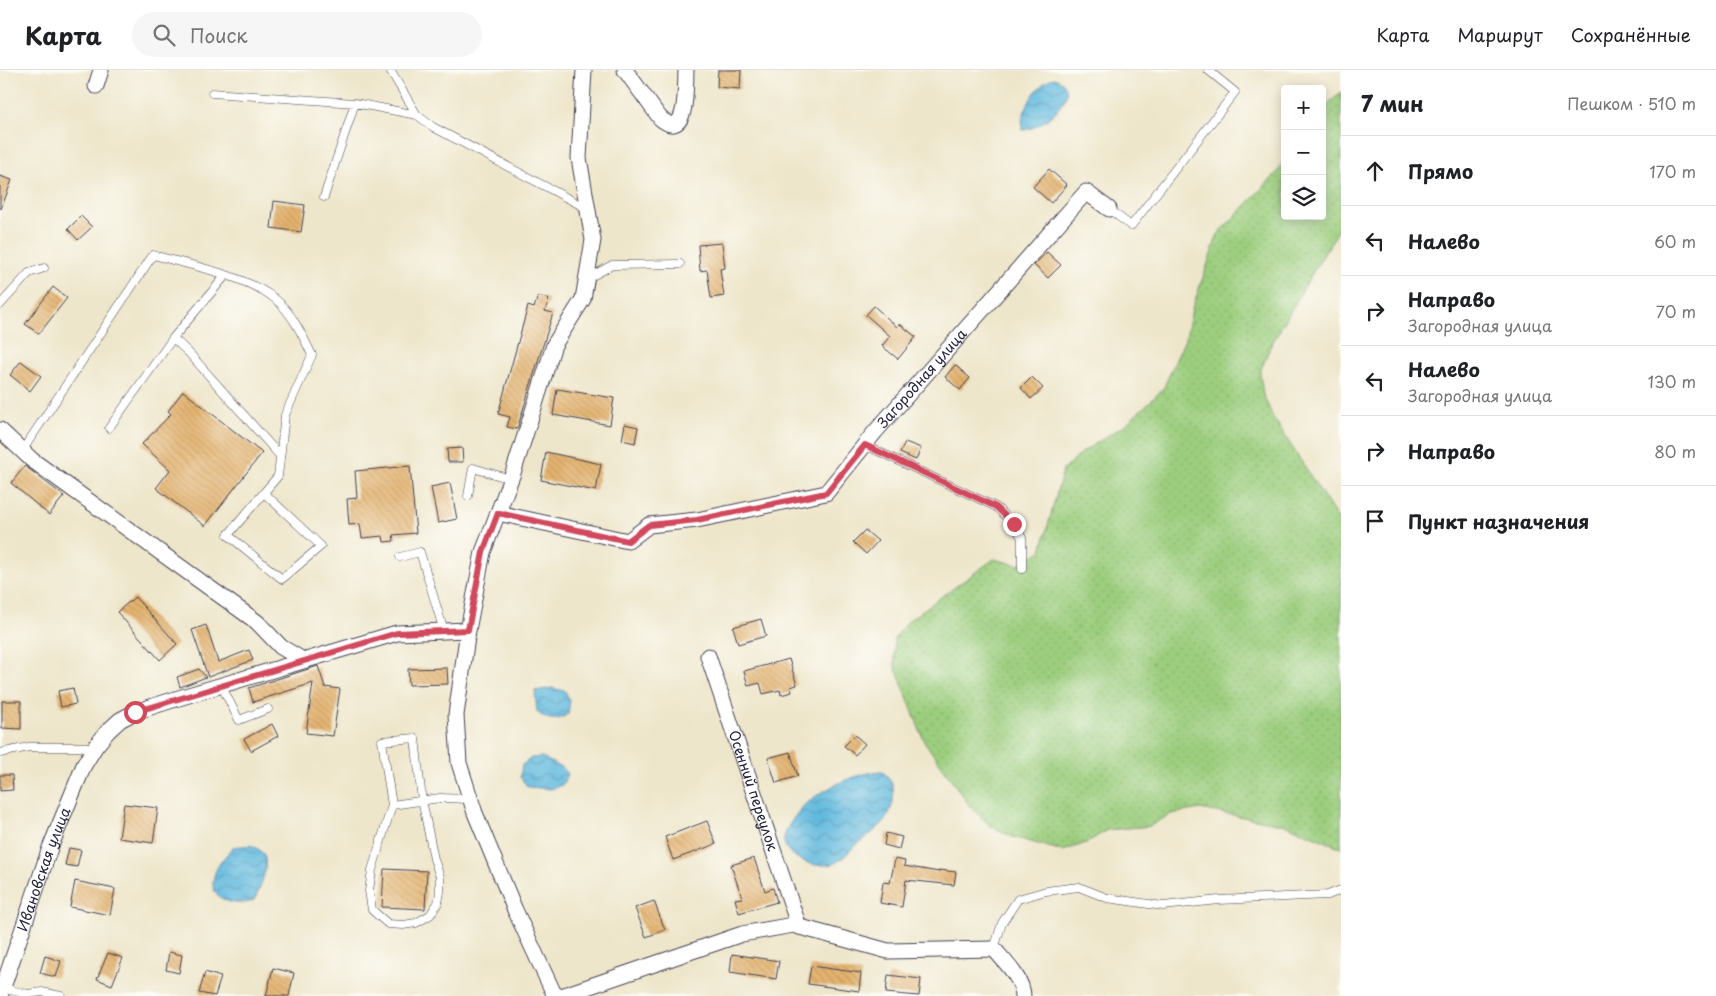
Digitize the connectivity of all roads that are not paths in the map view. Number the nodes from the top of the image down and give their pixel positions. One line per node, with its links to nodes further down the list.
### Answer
1 (101, 70): 7 (street)
2 (390, 70): 10 (lane)
3 (584, 70): 12 (street)
4 (625, 70): 5 (street)
5 (686, 70)
6 (1208, 70): 13 (lane)
7 (96, 86)
8 (212, 93): 9 (lane)
9 (355, 104): 10 (lane); 11 (lane)
10 (417, 115): 12 (lane)
11 (324, 197)
12 (588, 209): 17 (street)
13 (1109, 209): 22 (street, Загородная улица)
14 (680, 264): 17 (lane)
15 (44, 268): 18 (lane)
16 (226, 275): 19 (lane); 23 (lane); 24 (lane)
17 (586, 279): 25 (street)
18 (0, 305)
19 (174, 338): 20 (lane); 24 (lane)
20 (109, 428)
21 (0, 430): 23 (street)
22 (865, 445): 28 (street, Загородная улица); 30 (lane)
23 (22, 451): 34 (street)
24 (280, 456): 26 (lane)
25 (511, 479): 27 (lane); 28 (street)
26 (264, 493): 26 (lane)
27 (468, 496)
28 (498, 513): 31 (street)
29 (400, 558): 32 (lane)
30 (1022, 569)
31 (468, 630): 32 (street, Ивановская улица); 39 (street)
32 (444, 631): 34 (street, Ивановская улица)
33 (708, 656): 43 (street, Осенний переулок)
34 (303, 660): 35 (street, Ивановская улица)
35 (221, 685): 36 (lane); 37 (street, Ивановская улица)
36 (268, 709)
37 (95, 747): 38 (lane); 45 (street, Ивановская улица)
38 (0, 753)
39 (470, 799): 40 (lane); 47 (street)
40 (422, 800): 41 (lane); 41 (lane); 41 (lane)
41 (392, 805)
42 (1341, 890): 44 (lane)
43 (799, 927): 44 (street); 48 (street)
44 (994, 948): 49 (street)
45 (2, 992): 46 (lane)
46 (61, 996)
47 (555, 996)
48 (561, 996)
49 (1023, 996)

